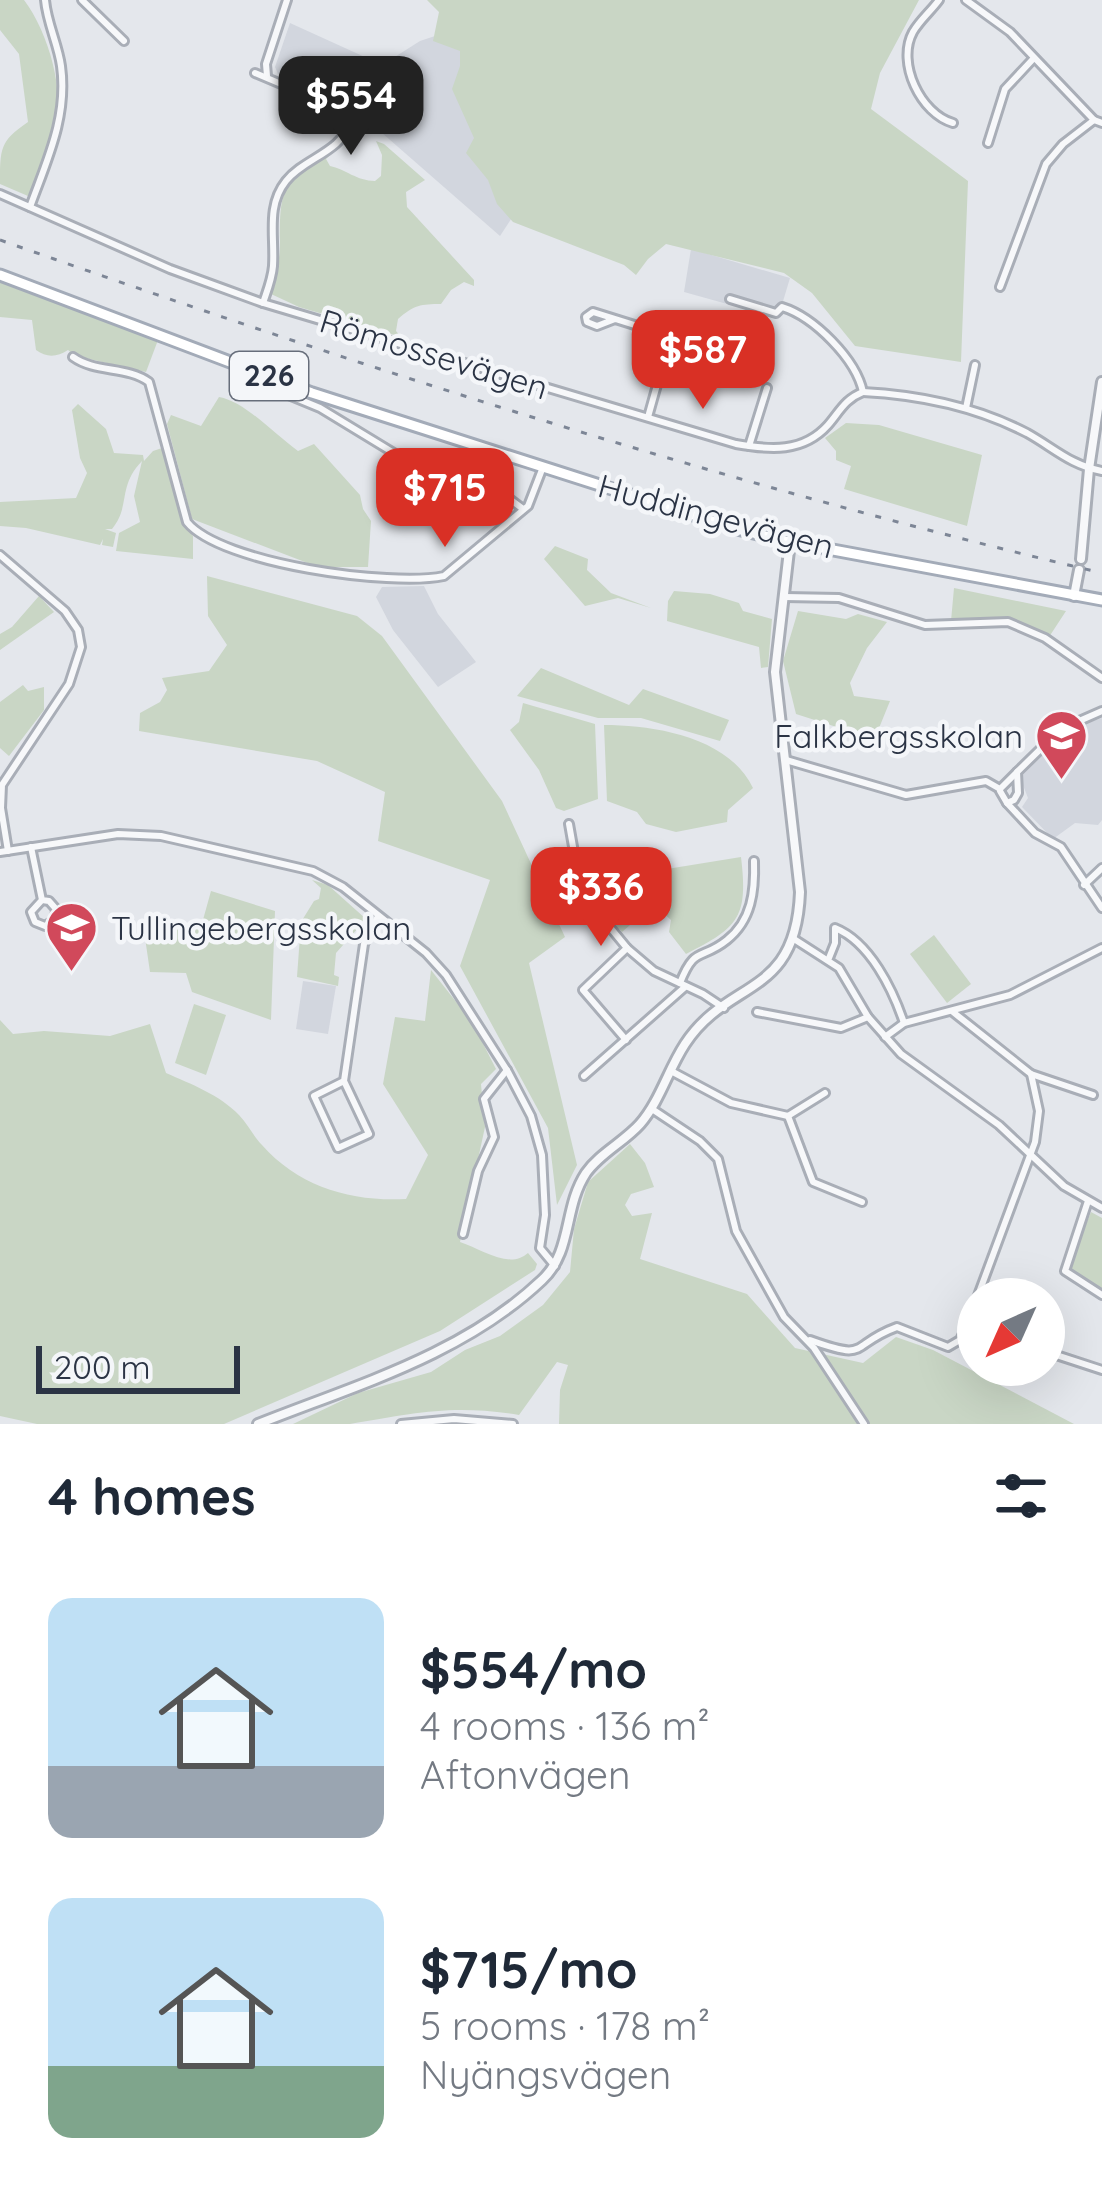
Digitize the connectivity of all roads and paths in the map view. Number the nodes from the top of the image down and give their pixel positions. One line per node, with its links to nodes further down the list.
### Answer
1 (45, 0): 14 (street)
2 (82, 0): 6 (street)
3 (287, 0): 9 (street)
4 (939, 0): 11 (street)
5 (966, 0): 7 (street)
6 (124, 41)
7 (1034, 58): 10 (street); 12 (street)
8 (255, 73): 9 (street)
9 (267, 76): 18 (street)
10 (1098, 121): 16 (street)
11 (953, 123)
12 (988, 142)
13 (0, 194): 14 (street, Römossevägen)
14 (30, 207): 18 (street, Römossevägen)
15 (0, 275): 31 (main road, Huddingevägen / 226)
16 (1000, 287)
17 (730, 299): 27 (street)
18 (262, 303): 29 (street, Römossevägen)
19 (615, 320): 20 (street)
20 (670, 335): 22 (street); 29 (street)
21 (73, 357): 34 (street)
22 (759, 364)
23 (975, 365): 28 (street)
24 (238, 374): 34 (street)
25 (1102, 382): 32 (street)
26 (767, 388): 30 (street)
27 (863, 392): 28 (street); 30 (street, Römossevägen)
28 (966, 408): 32 (street)
29 (648, 417): 30 (street, Römossevägen)
30 (748, 446)
31 (543, 467): 34 (street); 35 (main road, Huddingevägen / 226)
32 (1089, 469): 33 (street); 37 (street)
33 (1102, 471)
34 (523, 509)
35 (790, 542): 39 (main road, Huddingevägen / 226); 40 (street)
36 (0, 555): 50 (street)
37 (1082, 559)
38 (1079, 570): 39 (street)
39 (1074, 596): 41 (main road, Huddingevägen / 226)
40 (783, 597): 42 (street); 44 (street)
41 (1102, 600)
42 (1102, 678)
43 (1102, 711): 45 (street)
44 (785, 760): 46 (street); 59 (street)
45 (1016, 772): 46 (street); 47 (street)
46 (1000, 789): 47 (street)
47 (1007, 803): 55 (street)
48 (569, 824): 54 (street)
49 (32, 847): 50 (street); 56 (street); 58 (street)
50 (4, 852)
51 (754, 861): 63 (street)
52 (1102, 868): 55 (street)
53 (649, 871): 54 (street)
54 (576, 873): 60 (street)
55 (1084, 884): 57 (street)
56 (42, 900): 56 (street)
57 (1102, 908)
58 (378, 916): 71 (street); 75 (street)
59 (794, 939): 62 (street); 64 (street)
60 (627, 948): 63 (street); 70 (street)
61 (1102, 948): 66 (street)
62 (829, 958): 67 (street); 68 (street)
63 (683, 985): 64 (street); 70 (street)
64 (724, 1008): 72 (street)
65 (757, 1012): 67 (street)
66 (953, 1012): 68 (street); 73 (street)
67 (868, 1017): 69 (street)
68 (904, 1023): 69 (street)
69 (885, 1037): 80 (street)
70 (626, 1041): 74 (street)
71 (507, 1070): 84 (street); 85 (street)
72 (671, 1070): 78 (street); 79 (street)
73 (1031, 1074): 77 (street); 80 (street)
74 (584, 1076)
75 (344, 1082): 75 (street)
76 (825, 1093): 79 (street)
77 (1093, 1095)
78 (652, 1108): 85 (street); 88 (street)
79 (788, 1116): 81 (street)
80 (1030, 1152): 82 (street); 86 (street)
81 (858, 1201)
82 (1088, 1202): 83 (street); 87 (street)
83 (1102, 1208)
84 (463, 1234)
85 (555, 1266): 92 (street)
86 (984, 1278)
87 (1102, 1295)
88 (806, 1339): 89 (street); 95 (street)
89 (957, 1342)
90 (1065, 1358): 91 (street)
91 (1102, 1370)
92 (258, 1424)
93 (400, 1424): 94 (street)
94 (513, 1424)
95 (864, 1424)

